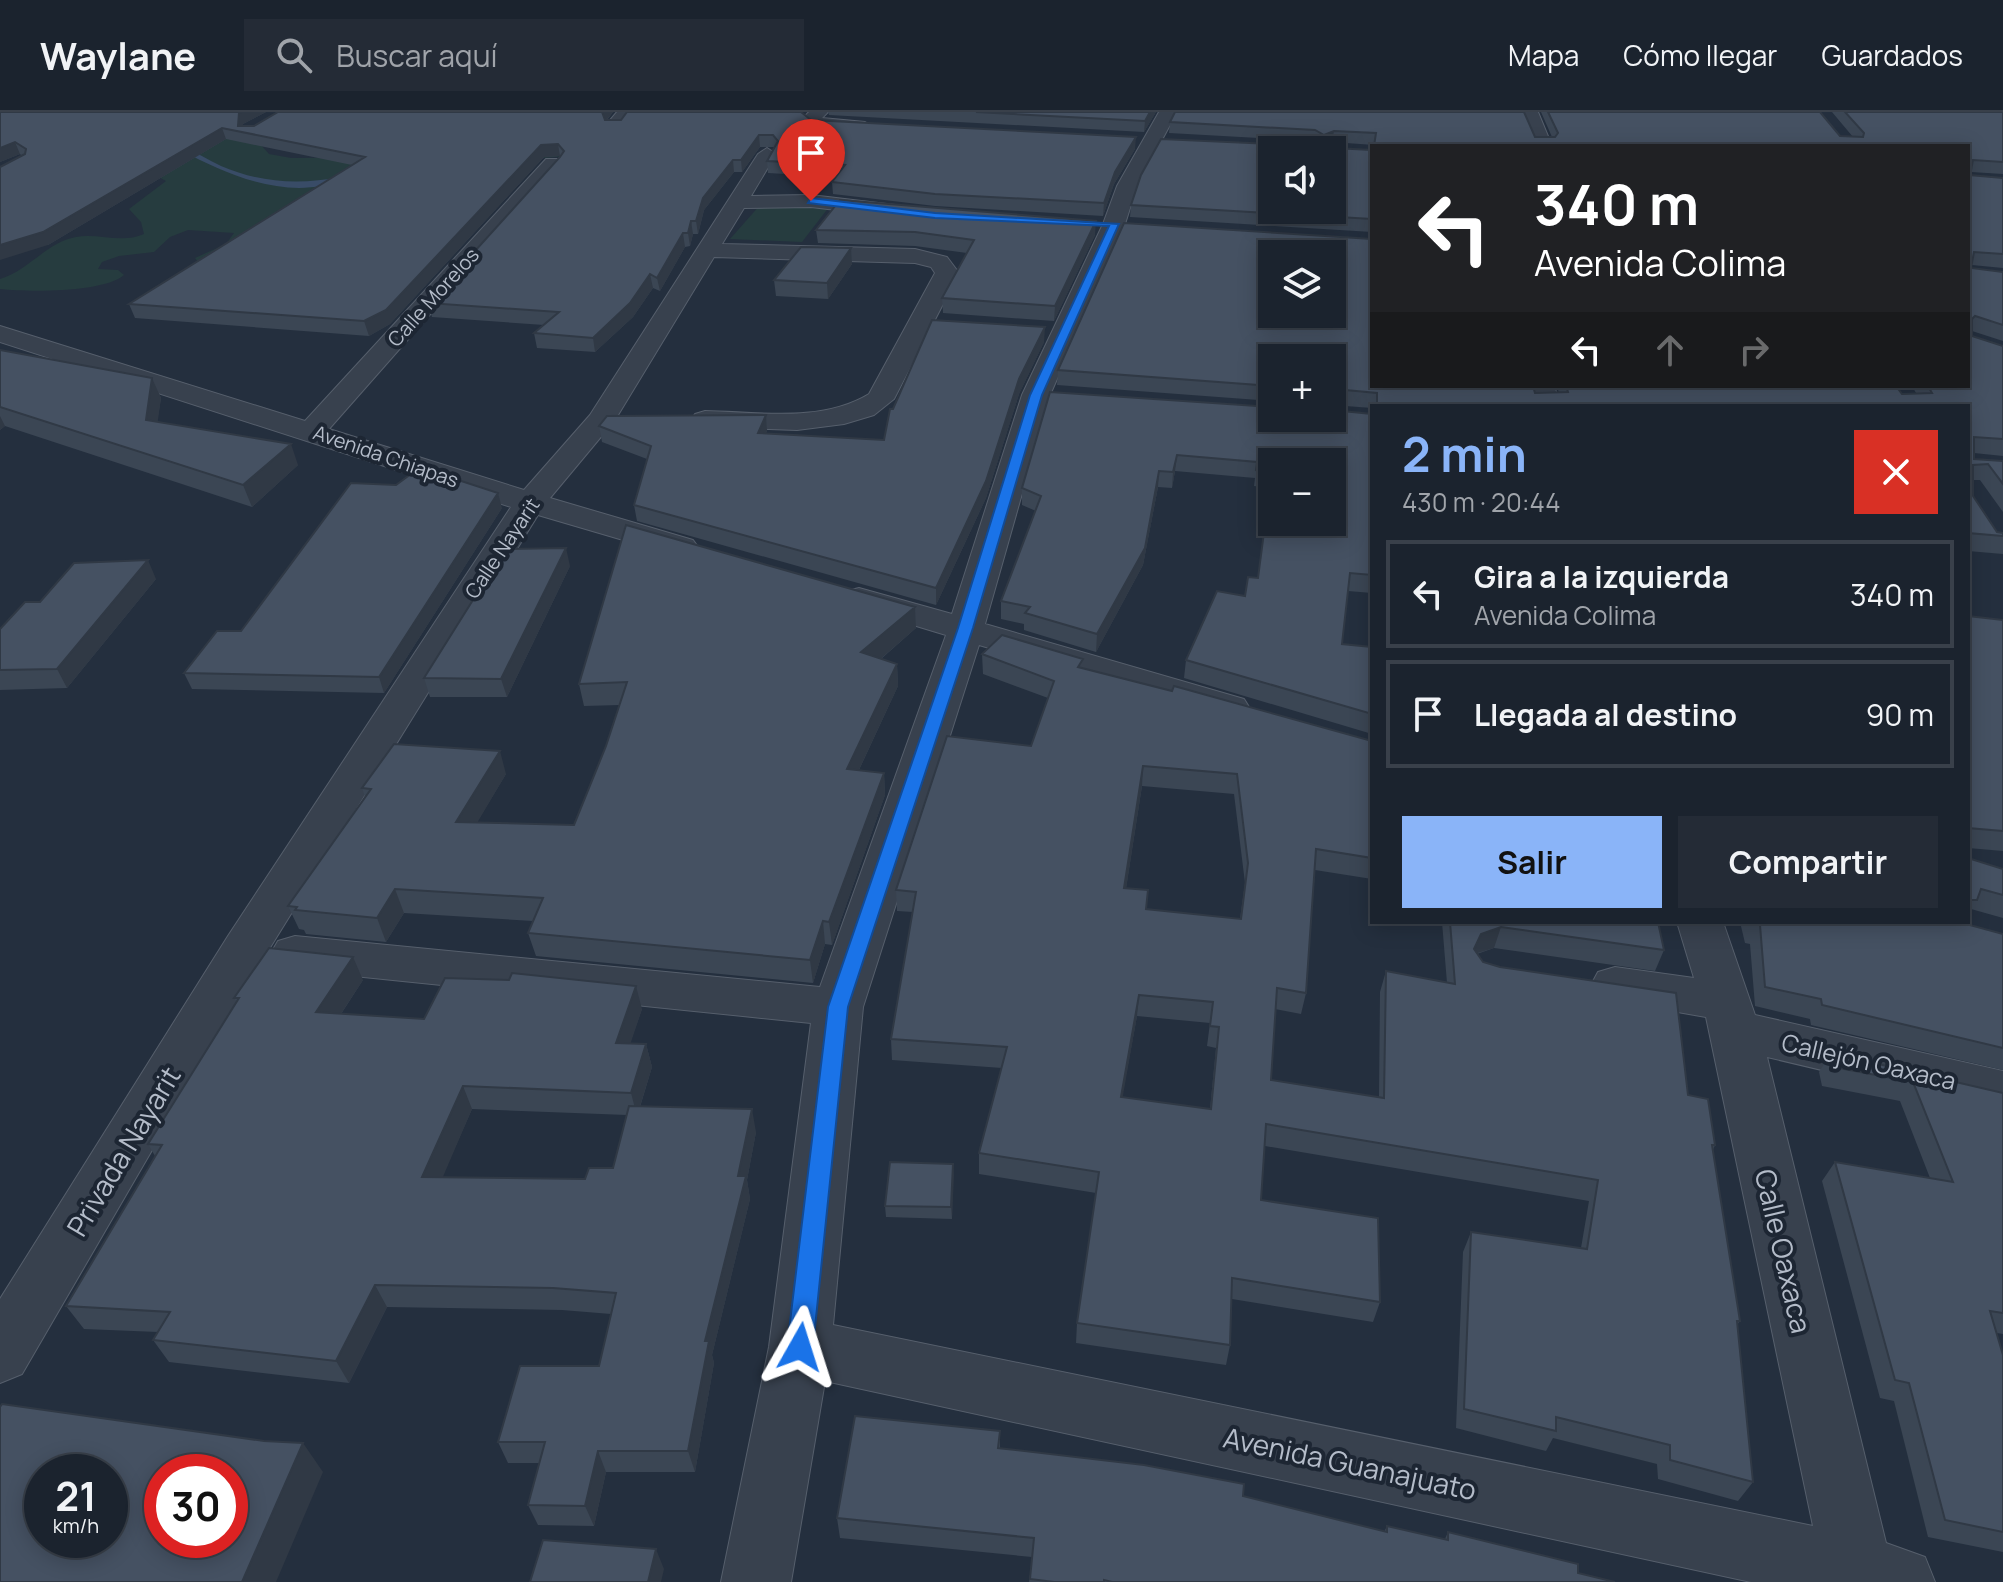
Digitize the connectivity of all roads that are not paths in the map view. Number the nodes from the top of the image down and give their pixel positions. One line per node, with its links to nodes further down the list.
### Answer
1 (1168, 112): 19 (street)
2 (1529, 112): 5 (street)
3 (815, 118): 4 (street)
4 (882, 128)
5 (1542, 144)
6 (767, 154): 8 (street, Calle Nayarit)
7 (553, 163): 15 (street, Calle Morelos)
8 (738, 202): 9 (street); 10 (street, Calle Nayarit)
9 (919, 213)
10 (706, 250): 11 (street); 16 (street, Calle Nayarit)
11 (920, 323): 12 (street); 14 (street)
12 (949, 325)
13 (17, 347): 15 (street, Avenida Chiapas)
14 (677, 420)
15 (312, 431): 16 (street, Avenida Chiapas)
16 (529, 504): 17 (street, Avenida Chiapas); 22 (street, Calle Nayarit)
17 (710, 556)
18 (830, 590): 19 (street)
19 (966, 628): 20 (street); 24 (street)
20 (1267, 718)
21 (1701, 924): 25 (street, Calle Oaxaca)
22 (245, 948): 24 (street); 28 (street, Privada Nayarit)
23 (1571, 979): 25 (street, Callejón Oaxaca)
24 (838, 1007): 27 (street)
25 (1729, 1016): 26 (street, Callejón Oaxaca); 29 (street, Calle Oaxaca)
26 (2003, 1092)
27 (800, 1347): 29 (street, Avenida Guanajuato); 30 (street)
28 (0, 1354)
29 (1872, 1578)
30 (756, 1582)

